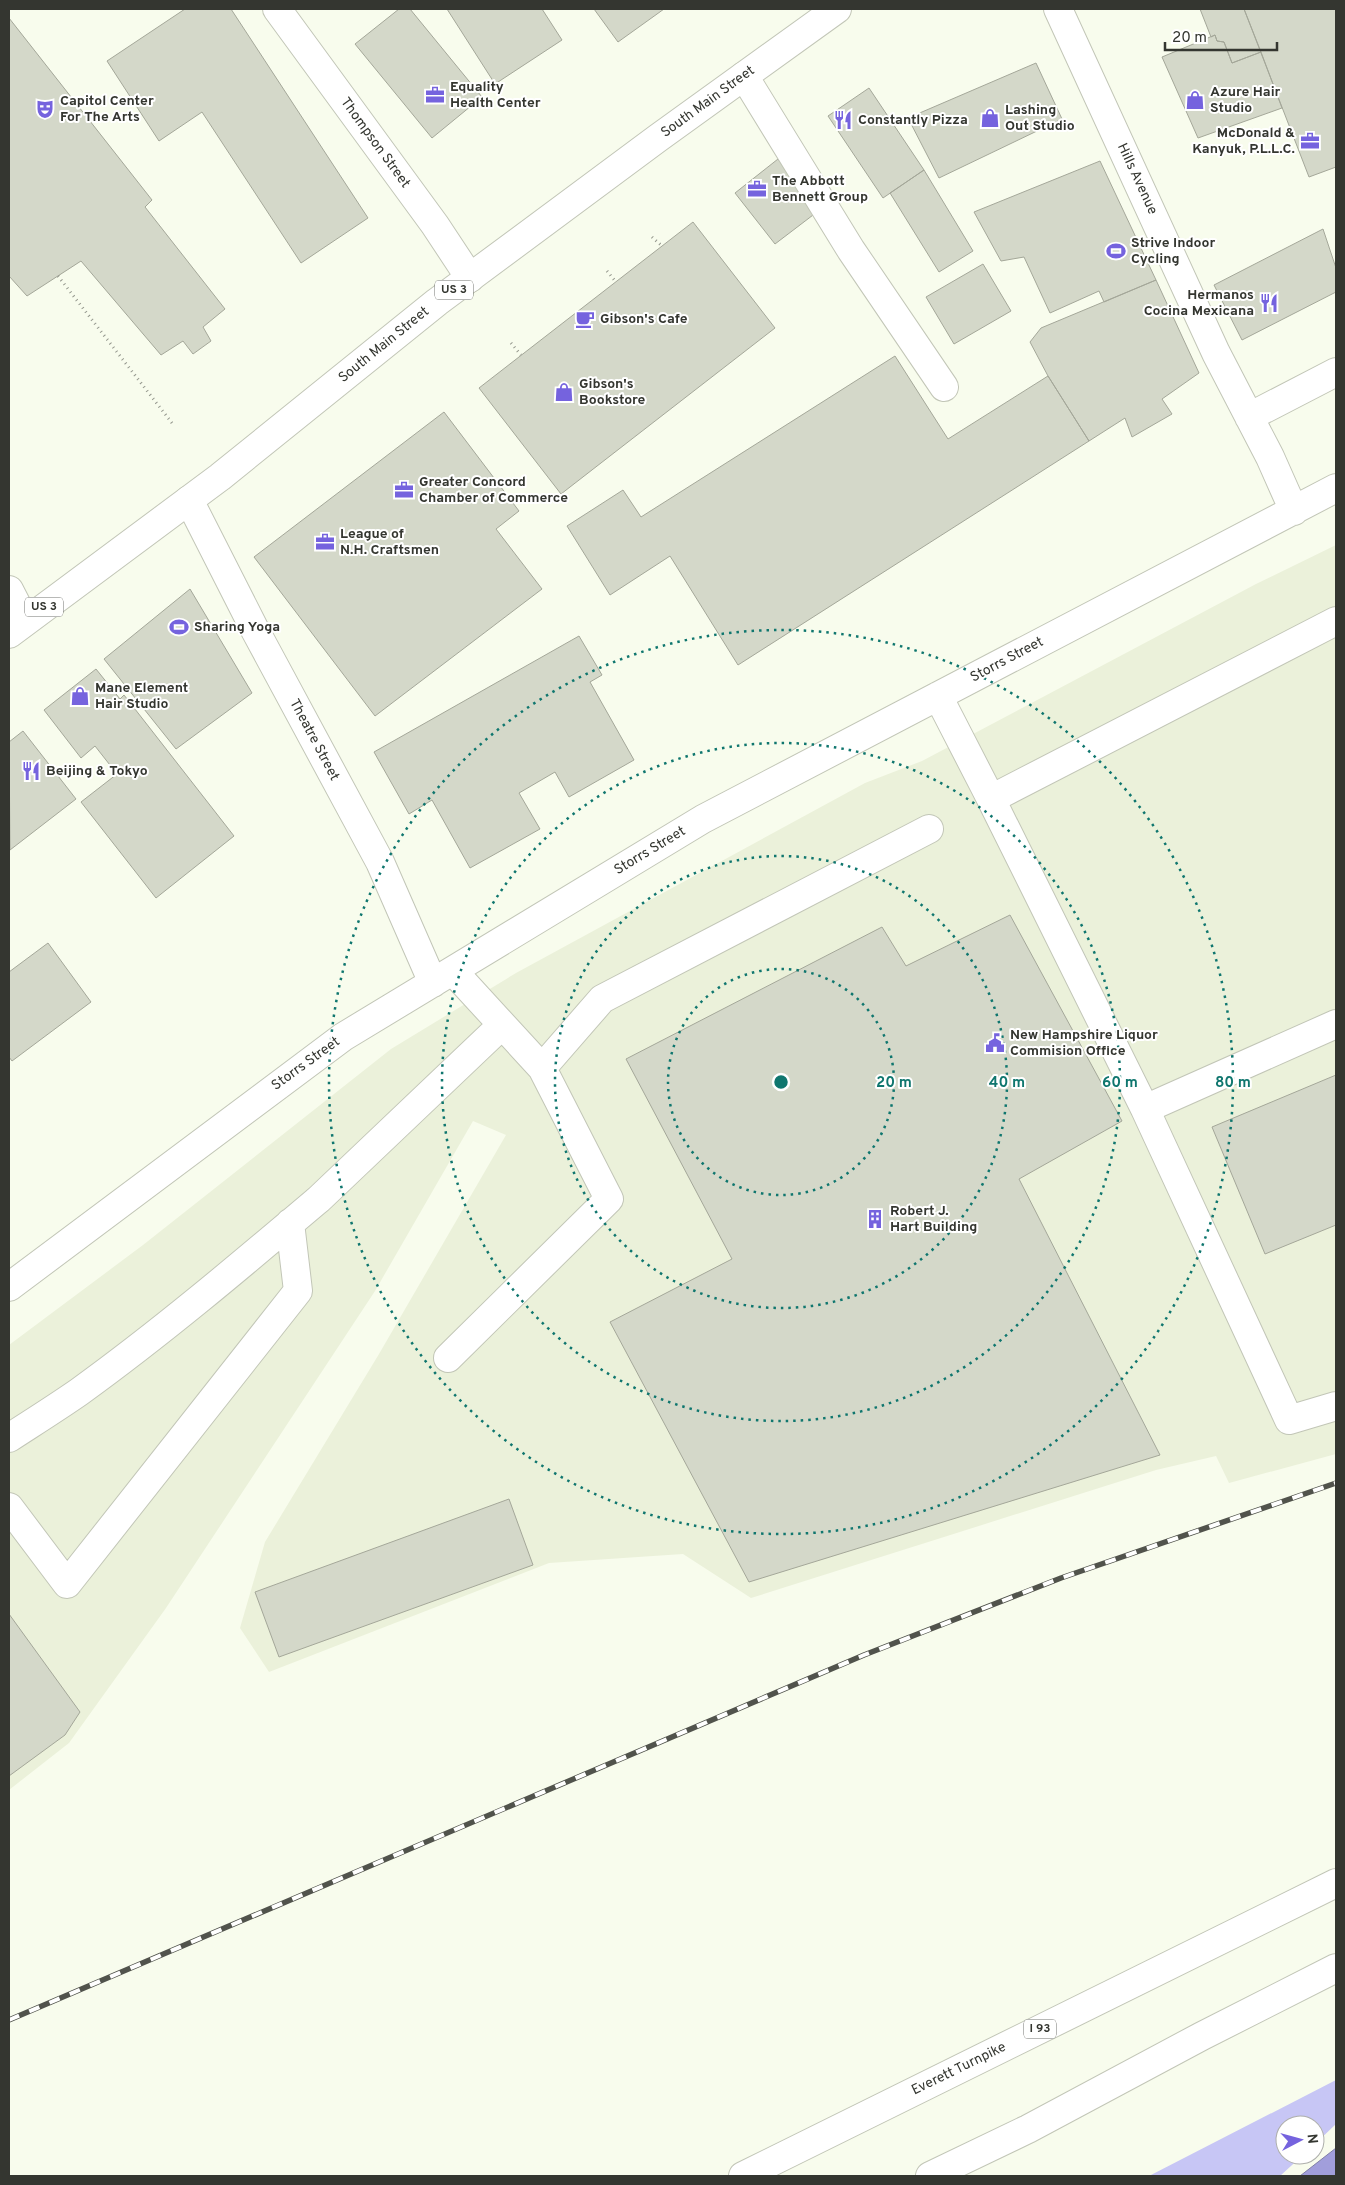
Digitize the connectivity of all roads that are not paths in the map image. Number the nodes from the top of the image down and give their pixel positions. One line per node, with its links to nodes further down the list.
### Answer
1 (277, 9): 5 (main road, Thompson Street)
2 (837, 9): 4 (main road, South Main Street / US 3)
3 (1058, 9): 8 (main road, Hills Avenue)
4 (744, 76): 5 (main road, South Main Street / US 3); 7 (main road)
5 (470, 278): 10 (main road, South Main Street / US 3)
6 (1336, 372): 8 (main road)
7 (944, 387)
8 (1249, 417): 11 (main road, Hills Avenue)
9 (1336, 488): 11 (main road, Storrs Street)
10 (189, 500): 14 (main road, South Main Street / US 3); 18 (main road, Theatre Street)
11 (1294, 511): 15 (main road, Storrs Street)
12 (9, 590): 14 (main road)
13 (1336, 621): 16 (main road)
14 (17, 627)
15 (938, 696): 16 (main road); 18 (main road, Storrs Street)
16 (991, 799): 22 (main road)
17 (929, 828): 21 (main road)
18 (443, 977): 20 (main road, Theatre Street); 24 (main road, Storrs Street)
19 (1336, 1024): 22 (main road)
20 (502, 1025): 21 (main road, Theatre Street); 23 (main road)
21 (542, 1068): 25 (main road, Theatre Street)
22 (1146, 1109): 26 (main road)
23 (290, 1223): 27 (main road); 28 (main road)
24 (9, 1287)
25 (448, 1358)
26 (1336, 1406)
27 (9, 1438)
28 (9, 1507)
29 (1336, 1882): 31 (main road, Everett Turnpike / I 93)
30 (1336, 1968): 32 (main road)
31 (743, 2176)
32 (930, 2176)

